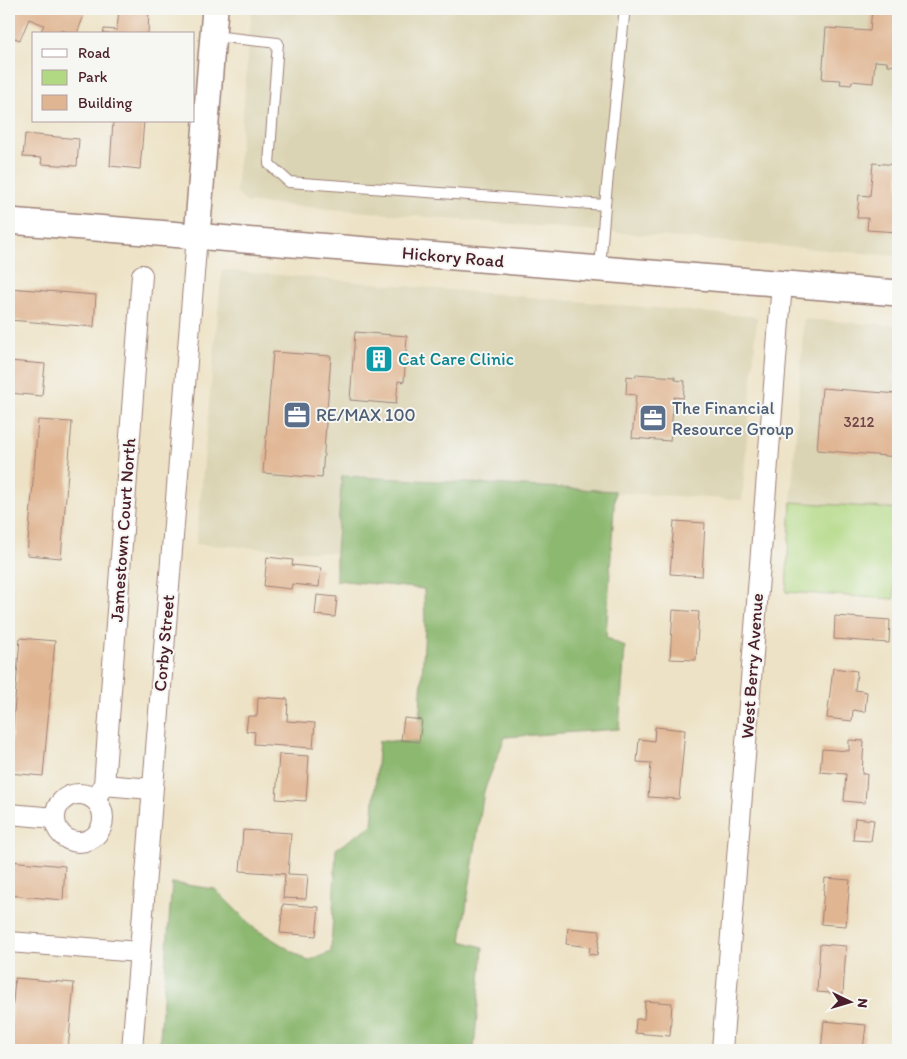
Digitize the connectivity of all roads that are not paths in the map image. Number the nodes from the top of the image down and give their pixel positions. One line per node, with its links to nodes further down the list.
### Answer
1 (215, 9): 3 (street)
2 (624, 16): 4 (lane)
3 (213, 36): 4 (lane); 6 (street)
4 (605, 205): 7 (lane)
5 (9, 221): 6 (street, Hickory Road)
6 (197, 236): 7 (street, Hickory Road); 11 (street, Corby Street)
7 (600, 268): 9 (street, Hickory Road)
8 (142, 275): 12 (street, Jamestown Court North)
9 (782, 283): 10 (street, Hickory Road); 18 (street, West Berry Avenue)
10 (898, 293)
11 (151, 788): 12 (street); 16 (street, Corby Street)
12 (99, 792): 14 (street); 14 (street, Jamestown Court North)
13 (9, 814): 14 (street)
14 (55, 818)
15 (9, 942): 16 (street)
16 (139, 952): 17 (street, Corby Street)
17 (132, 1050)
18 (722, 1050)

